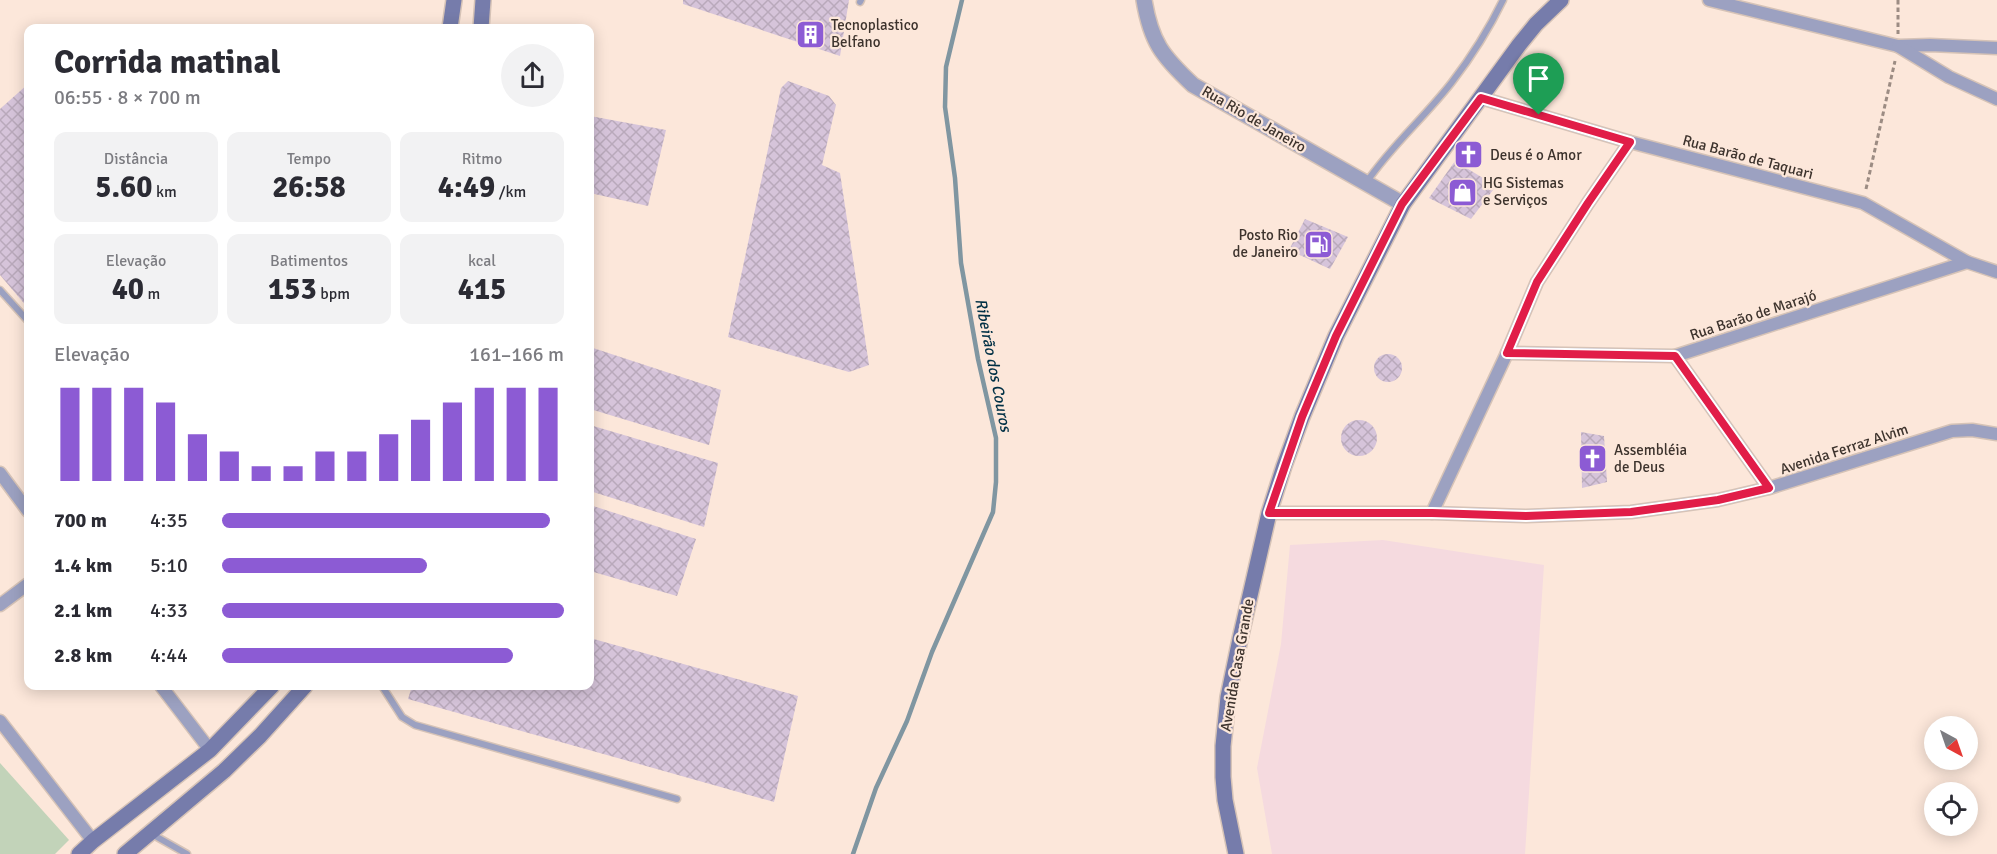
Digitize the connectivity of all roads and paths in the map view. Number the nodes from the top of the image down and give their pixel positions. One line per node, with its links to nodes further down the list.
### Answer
1 (454, 0): 8 (main road)
2 (483, 0): 9 (main road)
3 (1144, 0): 15 (street, Rua Rio de Janeiro)
4 (1503, 0): 15 (lane)
5 (1560, 0): 12 (main road, Avenida Casa Grande)
6 (1709, 0): 10 (street)
7 (1898, 0): 10 (path)
8 (451, 24)
9 (481, 24)
10 (1899, 46): 11 (street); 13 (street); 16 (path)
11 (1997, 48)
12 (1481, 98): 14 (street, Rua Barão de Taquari); 17 (main road, Avenida Casa Grande)
13 (1997, 99)
14 (1630, 142): 16 (street, Rua Barão de Taquari); 22 (street)
15 (1366, 183): 17 (street, Rua Rio de Janeiro)
16 (1863, 203): 18 (street, Rua Barão de Taquari)
17 (1402, 204): 28 (main road, Avenida Casa Grande)
18 (1967, 262): 19 (street, Rua Barão de Taquari); 23 (street, Rua Barão de Marajó)
19 (1997, 272)
20 (0, 290): 21 (lane)
21 (24, 317)
22 (1507, 353): 23 (street, Rua Barão de Marajó); 29 (street)
23 (1675, 356): 26 (street)
24 (1997, 434): 26 (street, Avenida Ferraz Alvim)
25 (0, 473): 27 (street)
26 (1769, 488): 29 (street, Avenida Ferraz Alvim)
27 (24, 506)
28 (1269, 513): 29 (street, Avenida Ferraz Alvim); 44 (main road, Avenida Casa Grande)
29 (1432, 513)
30 (24, 587): 31 (street)
31 (0, 605)
32 (164, 690): 37 (street)
33 (268, 690): 37 (main road)
34 (301, 690): 39 (main road)
35 (385, 690): 38 (lane)
36 (0, 721): 40 (street)
37 (210, 750): 40 (main road)
38 (677, 800)
39 (149, 833): 42 (main road); 43 (lane)
40 (96, 847): 41 (main road)
41 (80, 854)
42 (125, 854)
43 (187, 854)
44 (1236, 854)

